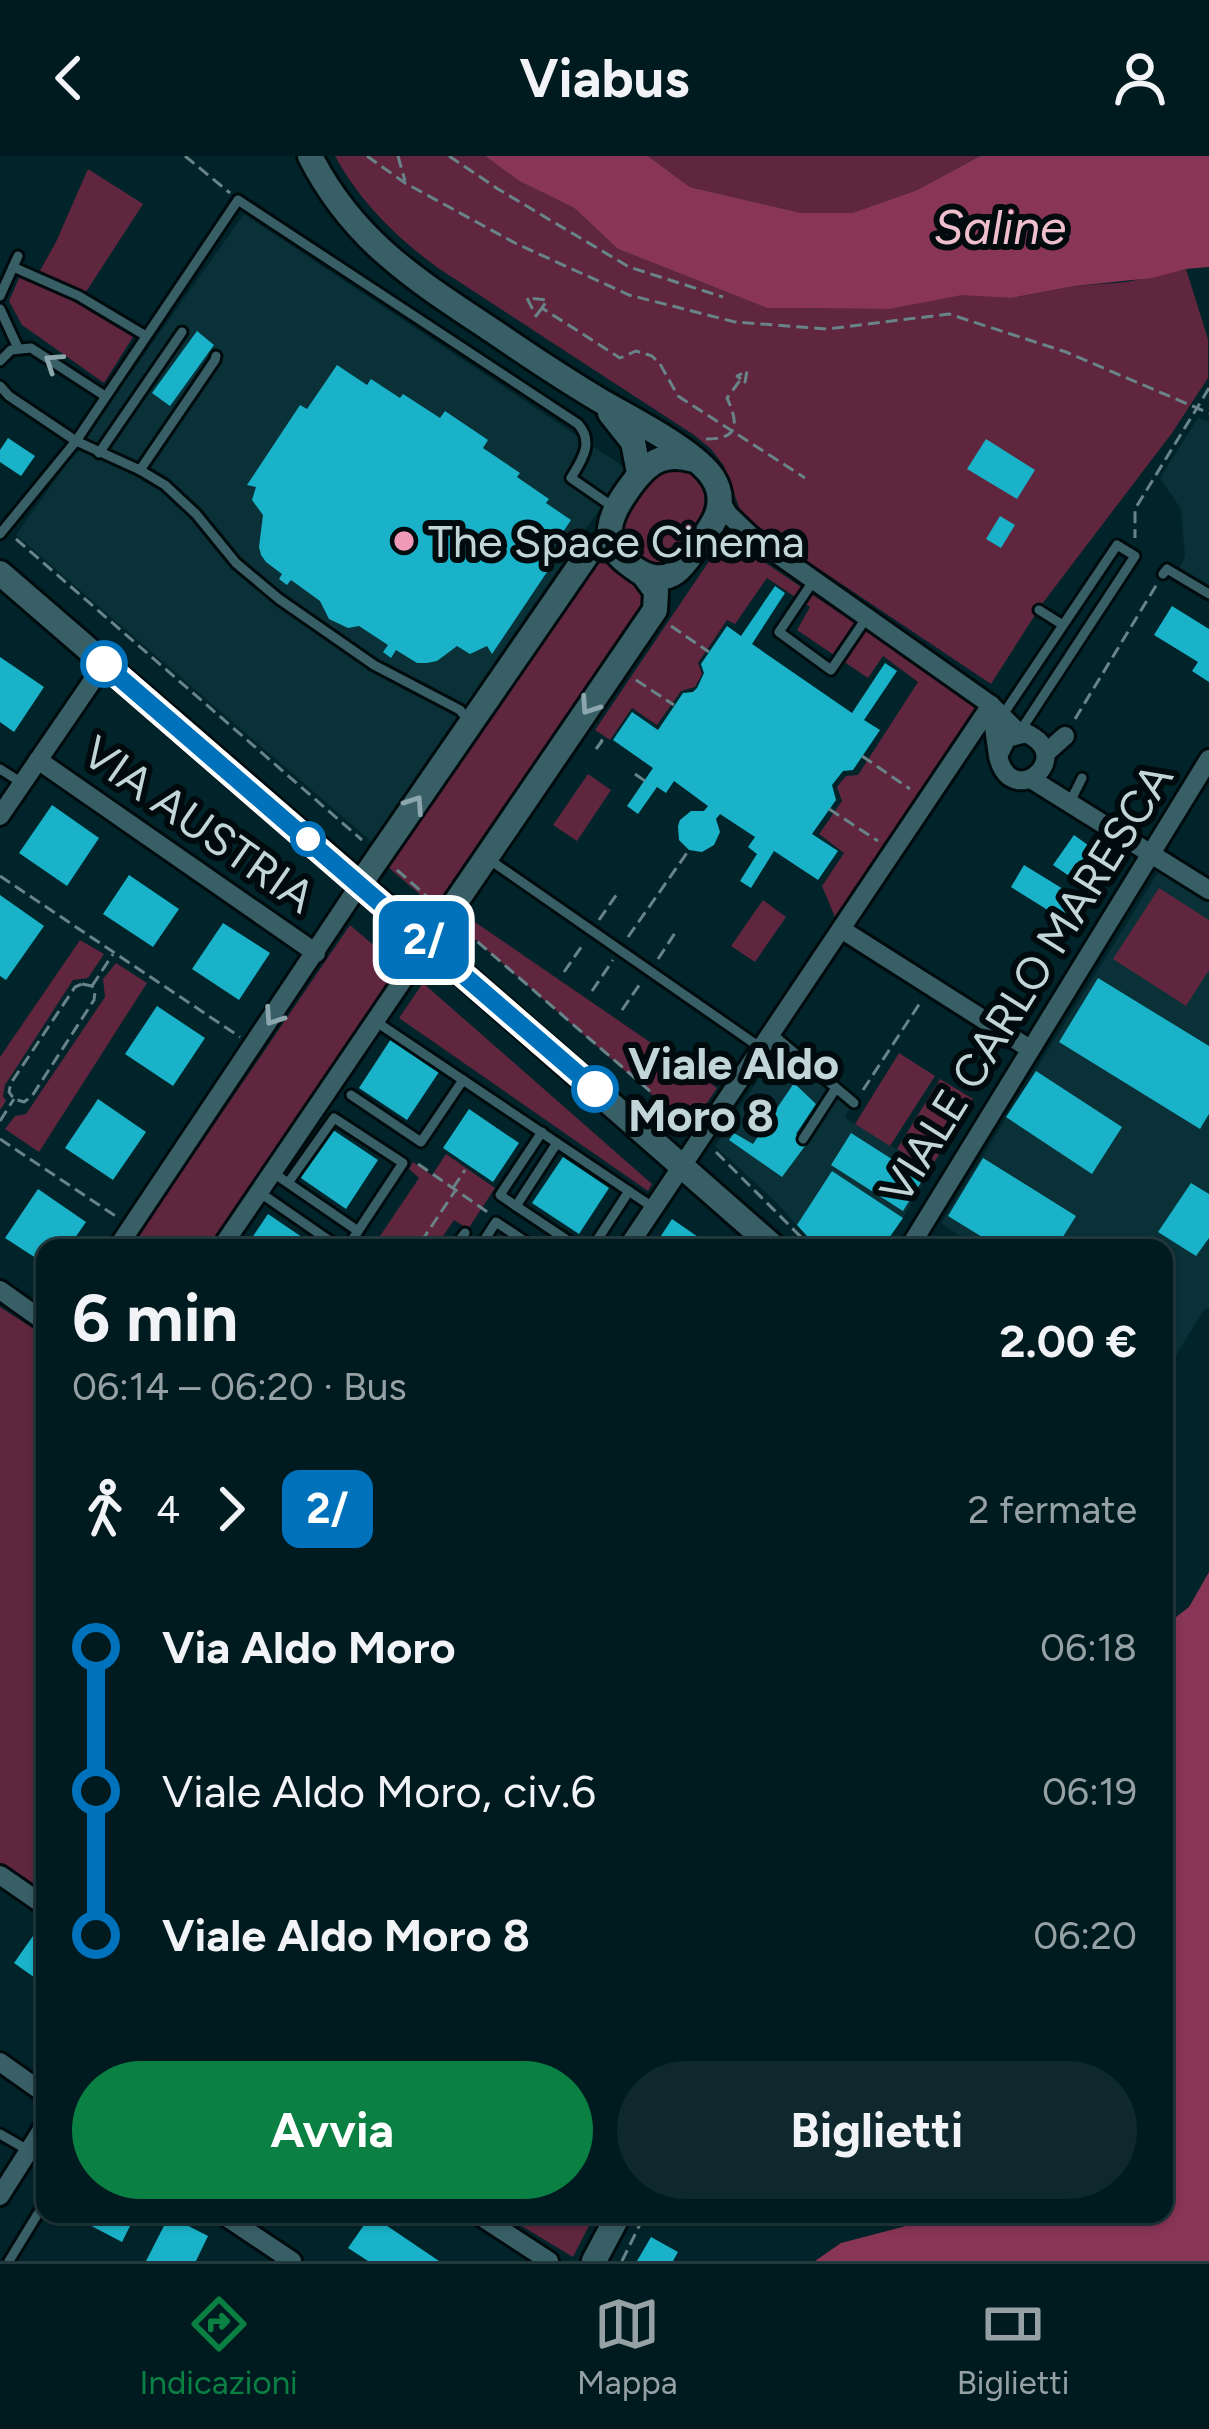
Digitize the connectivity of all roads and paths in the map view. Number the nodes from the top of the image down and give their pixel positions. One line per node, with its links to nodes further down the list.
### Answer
1 (185, 156): 7 (path)
2 (310, 156): 21 (street)
3 (367, 156): 6 (path)
4 (398, 156): 6 (path)
5 (449, 156): 9 (path)
6 (406, 183): 22 (path)
7 (238, 200): 13 (lane); 32 (lane)
8 (0, 296): 13 (lane)
9 (723, 297)
10 (542, 308): 24 (path)
11 (0, 309): 14 (lane)
12 (182, 332): 27 (lane)
13 (146, 336): 20 (lane)
14 (18, 348): 16 (lane); 20 (lane, one-way to 14)
15 (216, 356): 28 (lane)
16 (0, 361)
17 (741, 379): 24 (path)
18 (0, 386): 25 (lane)
19 (1209, 388): 22 (path)
20 (105, 396): 25 (lane)
21 (596, 398): 26 (street); 29 (street)
22 (1196, 408): 23 (path); 38 (path)
23 (1209, 413)
24 (732, 431): 26 (path); 30 (path)
25 (76, 441): 27 (lane); 34 (lane)
26 (696, 451): 29 (street); 31 (street)
27 (99, 453): 28 (lane)
28 (140, 470): 53 (lane)
29 (639, 473): 32 (street)
30 (805, 478)
31 (720, 500): 33 (street); 35 (street)
32 (615, 509): 37 (street)
33 (710, 530): 35 (street); 41 (street)
34 (0, 534)
35 (750, 535): 42 (street)
36 (18, 541): 73 (path)
37 (610, 542): 41 (street); 53 (street)
38 (1135, 556): 47 (lane); 55 (lane)
39 (0, 573): 49 (street)
40 (1163, 574): 43 (lane); 56 (path)
41 (644, 575): 45 (street)
42 (814, 580): 46 (street); 46 (lane)
43 (1209, 594)
44 (1039, 610): 47 (lane)
45 (653, 614): 48 (path); 50 (street)
46 (867, 617): 52 (street)
47 (1063, 625): 52 (lane)
48 (709, 652)
49 (104, 664): 62 (street); 80 (street)
50 (615, 666): 51 (path); 77 (street, one-way to 77)
51 (674, 705)
52 (997, 710): 55 (street); 59 (street); 69 (street)
53 (469, 724): 80 (street, one-way to 53)
54 (591, 733): 57 (path)
55 (1019, 733): 59 (street); 60 (street)
56 (1064, 736): 60 (street)
57 (596, 749)
58 (862, 756): 69 (path)
59 (998, 756): 66 (street)
60 (1046, 756): 66 (street); 70 (street)
61 (1209, 759): 76 (street, VIALE CARLO MARESCA)
62 (38, 760): 68 (street); 88 (street, VIA AUSTRIA)
63 (1, 771): 68 (lane)
64 (635, 774): 67 (path)
65 (1082, 778): 70 (lane)
66 (1031, 779): 70 (street)
67 (645, 781)
68 (22, 784): 72 (street)
69 (927, 801): 75 (street)
70 (1070, 802): 76 (street)
71 (829, 809): 75 (path)
72 (0, 816)
73 (370, 847)
74 (689, 850): 86 (path)
75 (894, 851): 84 (street)
76 (1150, 855): 81 (street); 95 (street, VIALE CARLO MARESCA)
77 (486, 857): 85 (street); 86 (lane)
78 (392, 866): 82 (path)
79 (0, 876): 87 (path)
80 (360, 884): 85 (street); 88 (street)
81 (1209, 890)
82 (436, 905)
83 (458, 924): 102 (path)
84 (842, 928): 90 (street); 94 (street)
85 (428, 943): 92 (street); 109 (street)
86 (620, 950): 91 (path); 94 (lane)
87 (114, 953): 89 (path); 93 (path)
88 (316, 953): 121 (street, one-way to 121)
89 (92, 986): 99 (path); 99 (path)
90 (933, 987): 95 (street); 100 (path)
91 (592, 991)
92 (375, 1022): 96 (lane); 111 (street)
93 (242, 1038)
94 (766, 1040): 97 (lane); 109 (street)
95 (1030, 1048): 134 (street, VIALE CARLO MARESCA)
96 (463, 1080): 98 (lane); 103 (lane)
97 (838, 1090): 100 (lane); 105 (lane)
98 (351, 1095)
99 (14, 1099): 101 (path)
100 (854, 1103)
101 (0, 1121)
102 (690, 1126)
103 (542, 1132): 106 (lane); 115 (lane)
104 (0, 1139): 118 (path)
105 (803, 1139)
106 (557, 1143): 113 (lane); 115 (lane)
107 (715, 1150): 133 (path)
108 (407, 1156): 112 (path)
109 (682, 1165): 116 (street); 132 (street)
110 (465, 1170): 112 (path)
111 (280, 1178): 114 (street); 119 (lane); 119 (lane)
112 (454, 1189): 117 (path); 125 (path)
113 (629, 1191): 116 (lane); 130 (lane)
114 (259, 1192): 122 (street); 123 (lane)
115 (516, 1206): 129 (lane)
116 (654, 1208): 131 (street)
117 (490, 1213)
118 (118, 1218)
119 (358, 1231): 124 (lane)
120 (465, 1233): 126 (lane)
121 (123, 1239)
122 (227, 1239)
123 (330, 1239)
124 (351, 1239)
125 (423, 1239)
126 (461, 1239)
127 (485, 1239): 128 (lane)
128 (522, 1239)
129 (566, 1239)
130 (598, 1239)
131 (633, 1239)
132 (765, 1239)
133 (803, 1239)
134 (914, 1239)
135 (0, 1290): 136 (street)
136 (36, 1316)
137 (0, 1875): 138 (street)
138 (36, 1900)
139 (0, 2062): 140 (street)
140 (36, 2088)
141 (0, 2134): 142 (lane)
142 (36, 2154)
143 (36, 2156): 144 (street)
144 (0, 2196)
145 (36, 2217): 150 (lane)
146 (235, 2223): 151 (street)
147 (491, 2223): 152 (street)
148 (614, 2223): 153 (street)
149 (640, 2223): 154 (path)
150 (9, 2261)
151 (292, 2261)
152 (549, 2261)
153 (594, 2261)
154 (622, 2261)

